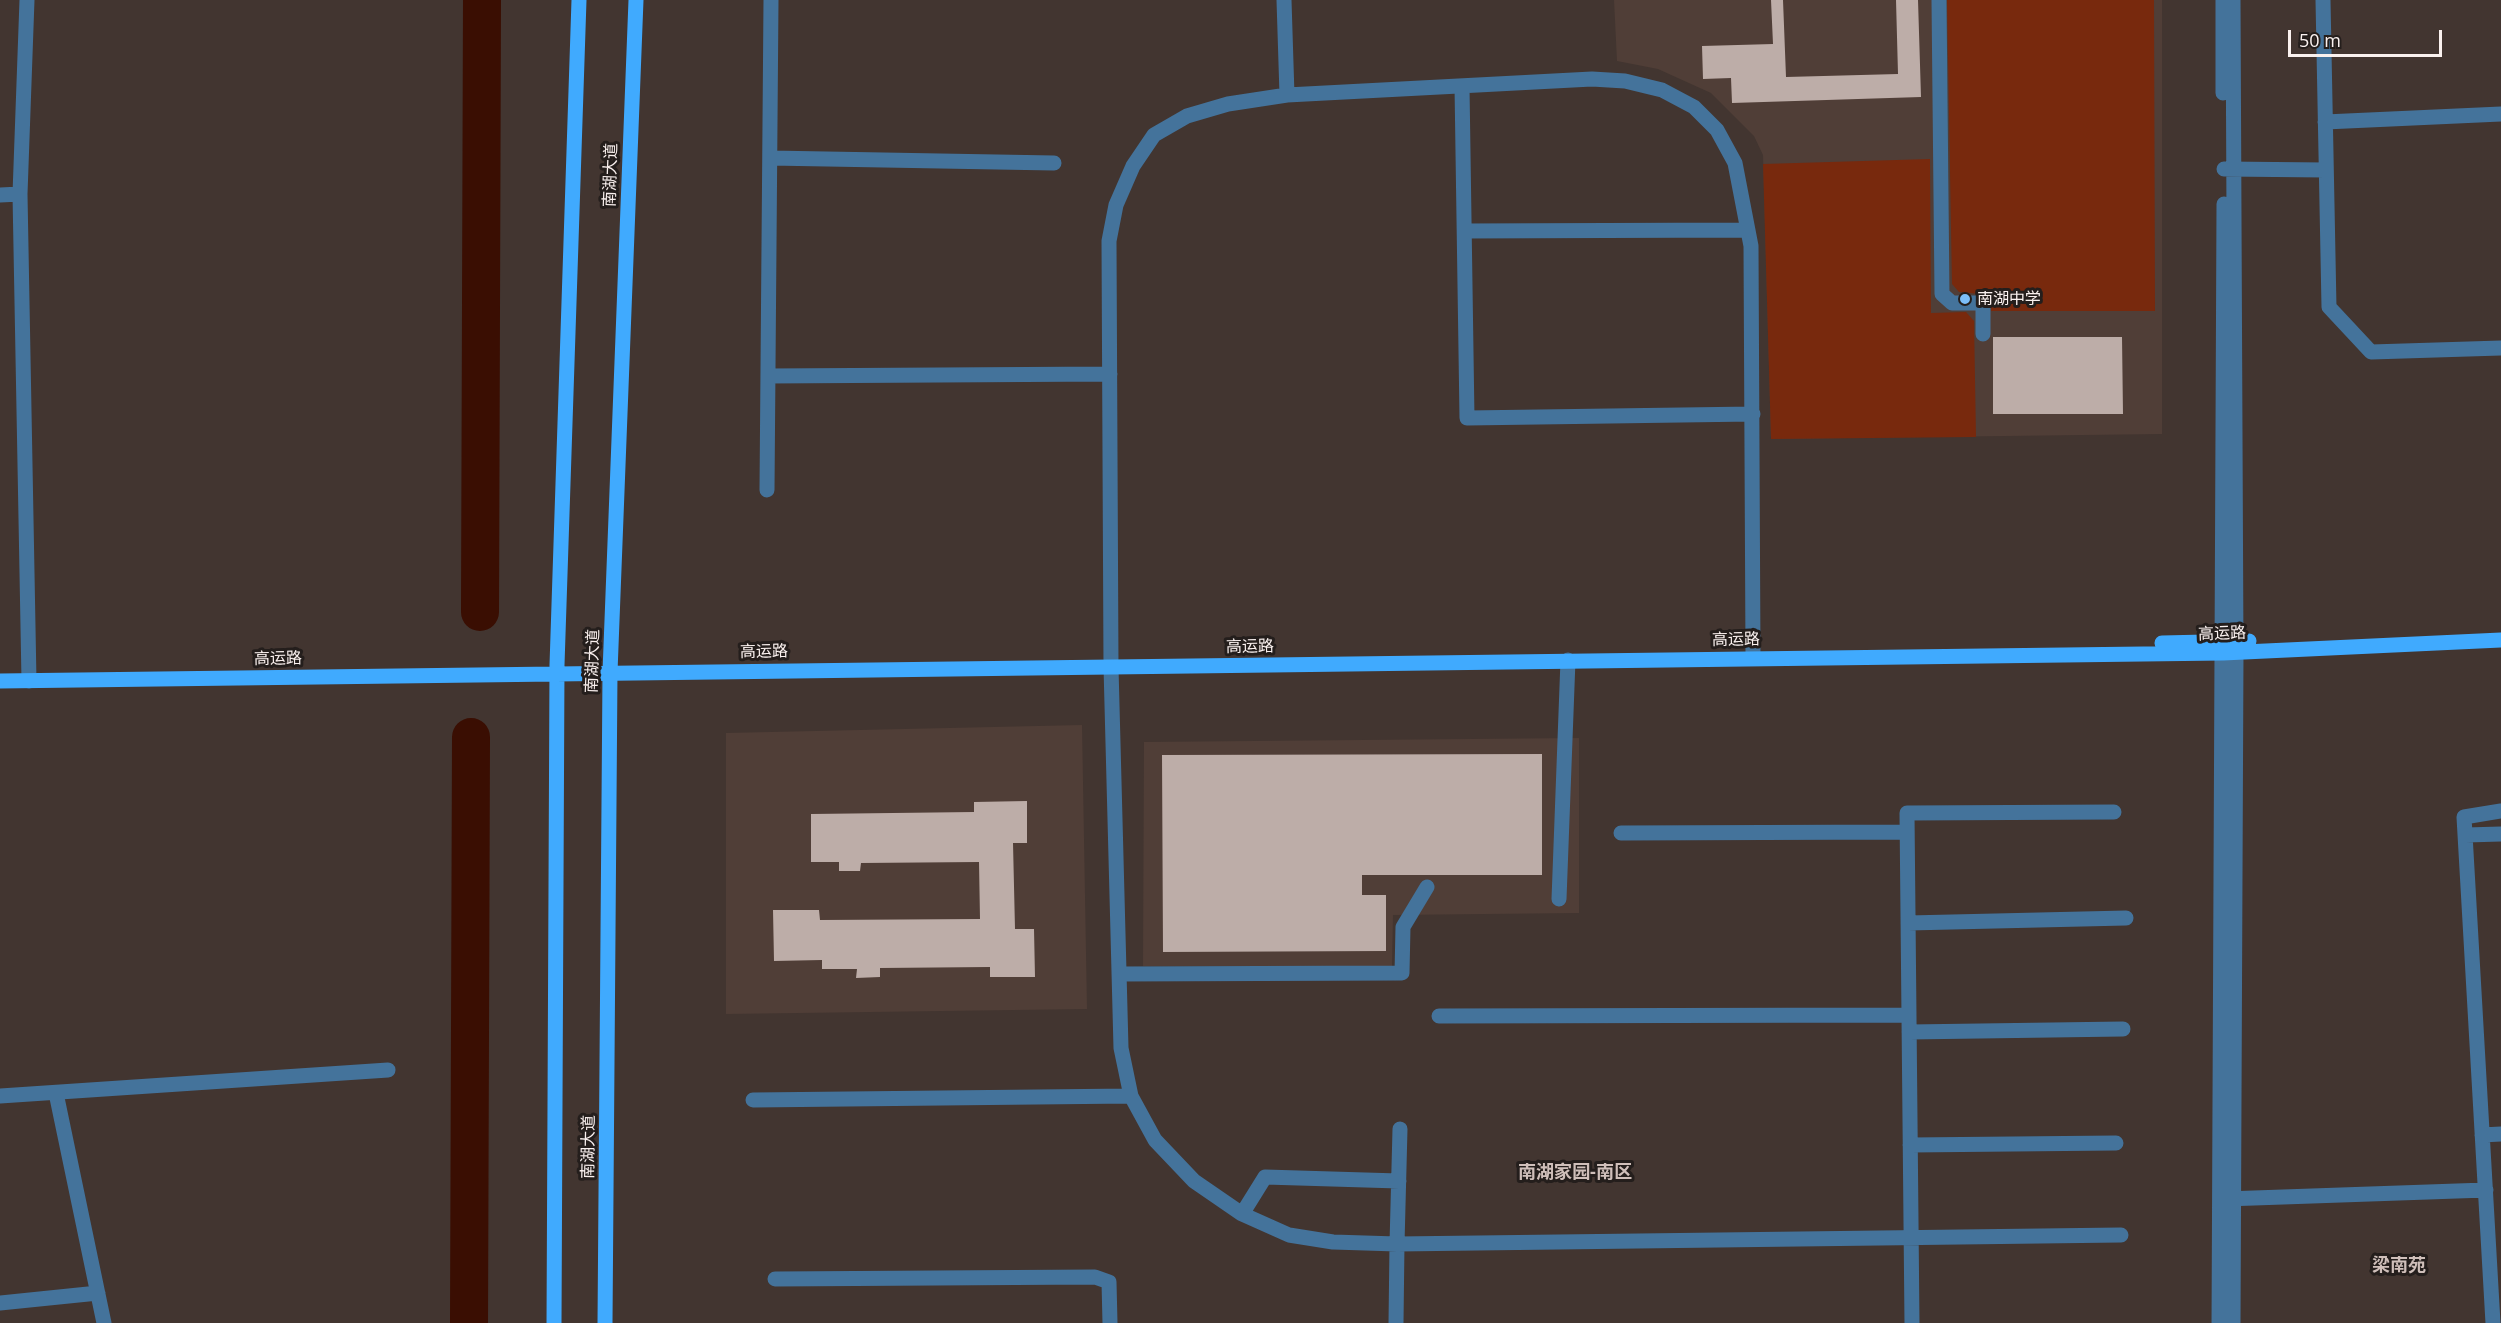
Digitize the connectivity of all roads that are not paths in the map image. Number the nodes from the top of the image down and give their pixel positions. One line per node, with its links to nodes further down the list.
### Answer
1 (27, 0): 18 (street)
2 (579, 0): 35 (main road, 南湖大道)
3 (636, 0): 34 (main road, 南湖大道)
4 (771, 0): 14 (street)
5 (1284, 0): 11 (street)
6 (1939, 0): 22 (street)
7 (2223, 0): 16 (street)
8 (2233, 0): 16 (street)
9 (2323, 0): 13 (street)
10 (1462, 86): 11 (street); 20 (street); 21 (street)
11 (1287, 95): 24 (street)
12 (2501, 114): 13 (street)
13 (2325, 122): 17 (street)
14 (770, 158): 15 (street); 25 (street)
15 (1054, 163)
16 (2229, 169): 17 (street); 30 (street)
17 (2326, 170): 23 (street)
18 (20, 194): 19 (street); 37 (street)
19 (0, 195)
20 (1749, 230): 21 (street); 26 (street)
21 (1465, 231): 26 (street)
22 (1983, 334)
23 (2501, 348)
24 (1110, 374): 25 (street); 33 (street)
25 (768, 376): 27 (street)
26 (1752, 414): 31 (street)
27 (767, 490)
28 (2501, 632): 30 (main road, 高运路)
29 (2501, 640): 30 (main road, 高运路)
30 (2229, 647): 31 (main road, 高运路); 66 (street)
31 (1753, 655): 32 (main road, 高运路); 33 (main road, 高运路)
32 (1568, 660): 33 (main road, 高运路); 46 (street)
33 (1111, 664): 34 (main road, 高运路); 49 (street)
34 (610, 668): 35 (main road, 高运路); 76 (main road, 南湖大道)
35 (557, 669): 37 (main road, 高运路); 75 (main road, 南湖大道)
36 (0, 675): 37 (main road, 高运路)
37 (29, 678): 38 (main road, 高运路)
38 (0, 681)
39 (2501, 811): 44 (street)
40 (2114, 812): 41 (street)
41 (1907, 832): 42 (street); 48 (street)
42 (1621, 833)
43 (2501, 834): 44 (street)
44 (2466, 835): 61 (street)
45 (1427, 887): 49 (street)
46 (1559, 899)
47 (2126, 918): 48 (street)
48 (1908, 923): 50 (street)
49 (1119, 975): 57 (street)
50 (1909, 1015): 51 (street); 53 (street)
51 (1439, 1016)
52 (2123, 1029): 53 (street)
53 (1909, 1032): 63 (street)
54 (388, 1070): 55 (street)
55 (56, 1092): 56 (street); 72 (street)
56 (0, 1096)
57 (1131, 1096): 58 (street); 67 (street)
58 (753, 1100)
59 (1400, 1129): 64 (street)
60 (2501, 1134): 61 (street)
61 (2482, 1135): 65 (street)
62 (2116, 1143): 63 (street)
63 (1910, 1145): 69 (street)
64 (1399, 1181): 67 (street); 70 (street)
65 (2486, 1190): 66 (street); 82 (street)
66 (2227, 1199): 80 (street); 81 (street)
67 (1242, 1214): 70 (street)
68 (2121, 1235): 69 (street)
69 (1911, 1238): 70 (street); 79 (street)
70 (1397, 1244): 78 (street)
71 (775, 1280): 77 (street)
72 (98, 1293): 73 (street); 74 (street)
73 (0, 1303)
74 (104, 1323)
75 (554, 1323)
76 (605, 1323)
77 (1110, 1323)
78 (1396, 1323)
79 (1912, 1323)
80 (2219, 1323)
81 (2233, 1323)
82 (2493, 1323)

